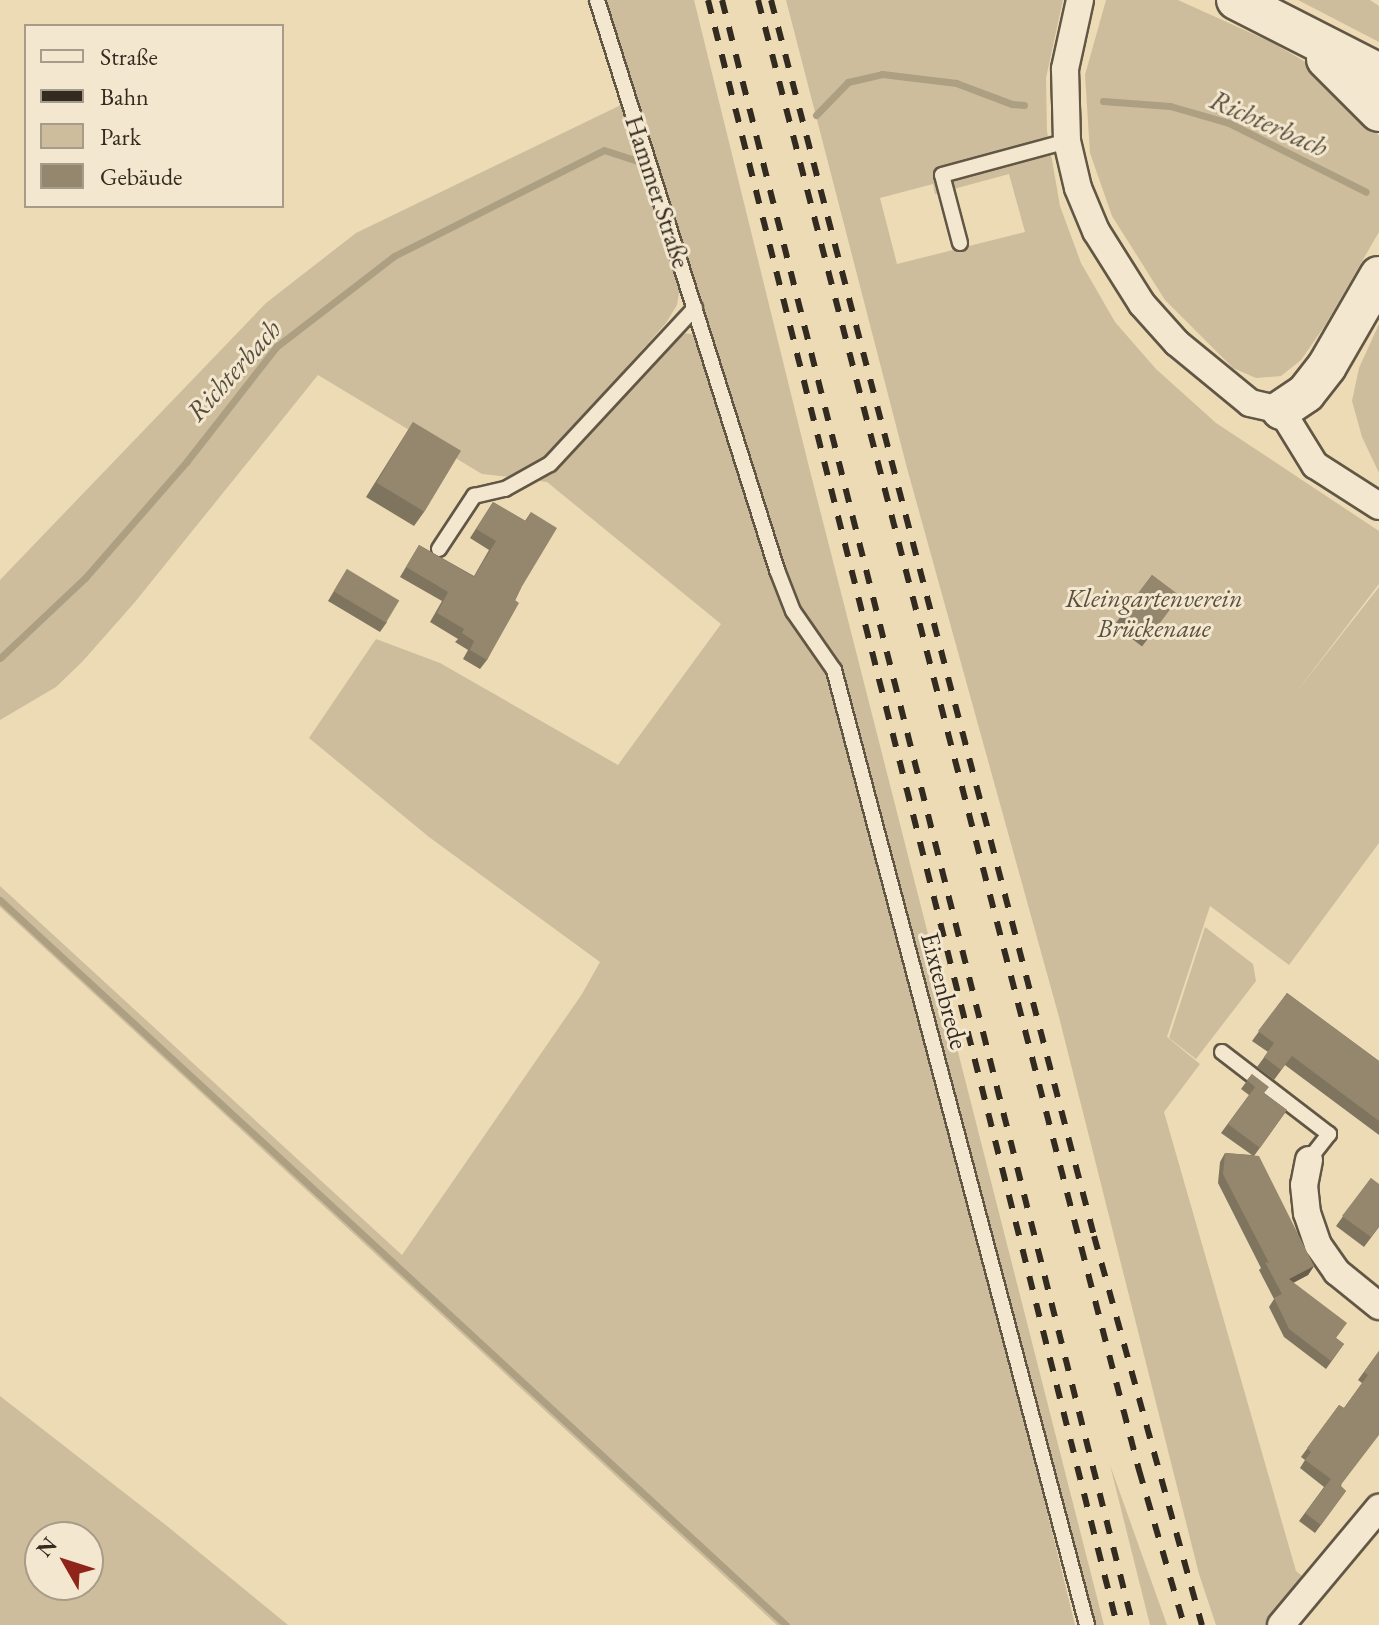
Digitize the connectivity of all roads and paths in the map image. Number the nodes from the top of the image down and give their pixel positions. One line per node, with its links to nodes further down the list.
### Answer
1 (597, 0): 10 (lane, Hammer Straße)
2 (1080, 0): 7 (street)
3 (1236, 0): 4 (main road)
4 (1292, 27): 5 (main road); 6 (main road)
5 (1379, 73)
6 (1379, 112)
7 (1067, 141): 8 (lane); 12 (street)
8 (960, 243)
9 (1379, 276): 12 (main road)
10 (695, 308): 11 (lane, Hammer Straße); 14 (lane)
11 (718, 383): 19 (lane, Eixtenbrede)
12 (1281, 410): 13 (street)
13 (1379, 506)
14 (439, 549)
15 (1222, 1052): 16 (lane)
16 (1309, 1160): 17 (street)
17 (1379, 1306)
18 (1379, 1508): 20 (street)
19 (1087, 1625)
20 (1281, 1625)

